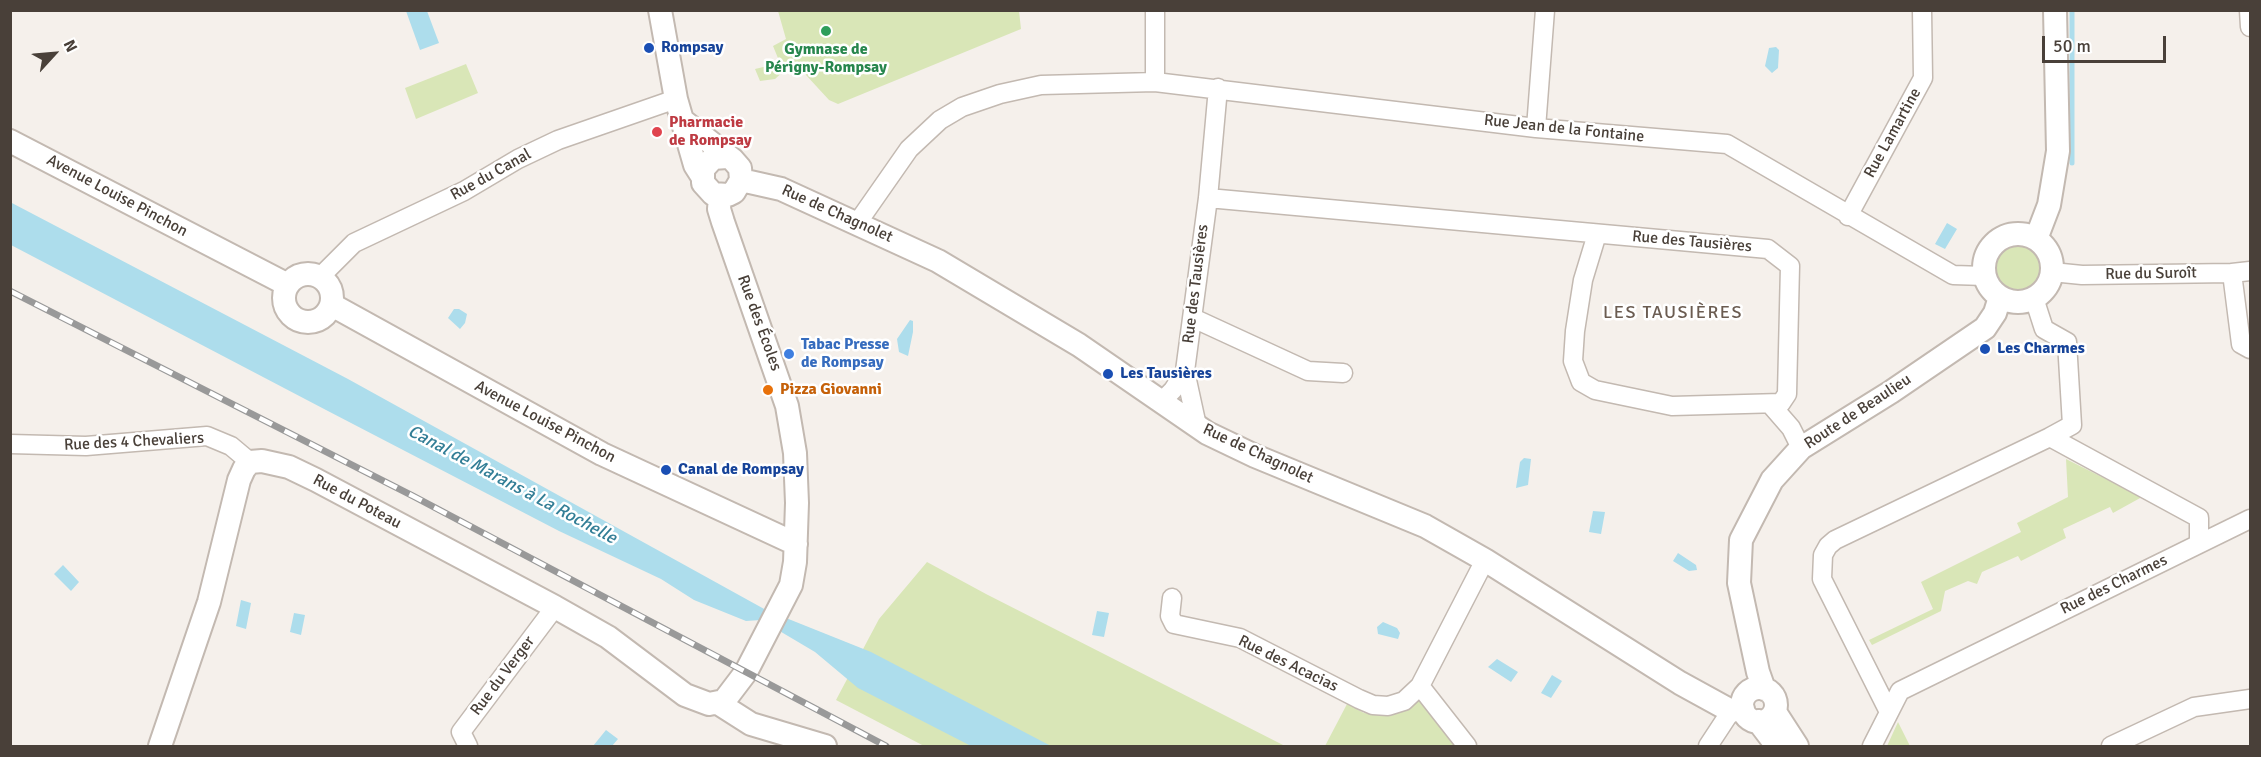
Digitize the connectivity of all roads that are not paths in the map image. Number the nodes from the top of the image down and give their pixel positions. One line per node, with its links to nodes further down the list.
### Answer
1 (660, 10): 10 (street)
2 (1155, 10): 8 (street)
3 (1545, 10): 11 (street)
4 (1922, 10): 18 (street, Rue Lamartine)
5 (2055, 10): 21 (street)
6 (2249, 10): 7 (street)
7 (2250, 27)
8 (1155, 82): 9 (street, Rue Jean de la Fontaine); 19 (street, Rue Jean de la Fontaine)
9 (1218, 88): 11 (street, Rue Jean de la Fontaine); 17 (street, Rue des Tausières)
10 (679, 109): 13 (street); 14 (street); 26 (street, Rue du Canal)
11 (1536, 128): 18 (street, Rue Jean de la Fontaine)
12 (10, 141): 27 (street, Avenue Louise Pinchon)
13 (728, 157): 14 (street); 15 (street)
14 (702, 176): 16 (street)
15 (741, 180): 16 (street); 19 (street, Rue de Chagnolet)
16 (720, 196): 46 (street, Rue des Écoles)
17 (1208, 198): 20 (street, Rue des Tausières); 31 (street, Rue des Tausières)
18 (1848, 216): 25 (street, Rue Jean de la Fontaine)
19 (858, 222): 36 (street, Rue de Chagnolet)
20 (1597, 234): 35 (street, Rue des Tausières); 37 (street)
21 (2036, 239): 23 (street); 25 (street)
22 (2250, 271): 24 (street, Rue du Suroît)
23 (2052, 272): 24 (street, Rue du Suroît); 29 (street)
24 (2232, 273): 32 (street)
25 (1985, 276): 28 (street)
26 (320, 277): 27 (street); 30 (street)
27 (288, 285): 30 (street)
28 (2001, 297): 29 (street); 43 (street, Route de Beaulieu)
29 (2034, 298): 38 (street)
30 (332, 305): 49 (street, Avenue Louise Pinchon)
31 (1193, 318): 33 (street, Rue des Tausières); 34 (street)
32 (2250, 349)
33 (1185, 371): 36 (street); 39 (street)
34 (1343, 373)
35 (1787, 394): 37 (street); 40 (street)
36 (1161, 402): 39 (street, Rue de Chagnolet)
37 (1771, 405): 40 (street)
38 (2072, 425): 41 (street); 44 (street)
39 (1197, 426): 53 (street, Rue de Chagnolet)
40 (1791, 428): 43 (street)
41 (2050, 437): 44 (street); 60 (street)
42 (10, 444): 45 (street, Rue des 4 Chevaliers)
43 (1801, 448): 57 (street, Route de Beaulieu)
44 (2074, 450): 47 (street)
45 (250, 462): 55 (street, Rue du Poteau); 62 (street)
46 (797, 503): 49 (street); 51 (street, Rue des Écoles)
47 (2199, 518): 50 (street); 52 (street)
48 (2250, 519): 50 (street, Rue des Charmes)
49 (763, 527): 51 (street, Avenue Louise Pinchon)
50 (2225, 532): 52 (street, Rue des Charmes)
51 (796, 544): 59 (street, Rue des Écoles)
52 (2199, 544): 60 (street, Rue des Charmes)
53 (1485, 560): 56 (street, Rue des Acacias); 61 (street, Rue de Chagnolet)
54 (1172, 598): 56 (street, Rue des Acacias)
55 (555, 607): 59 (street, Rue du Poteau); 63 (street, Rue du Verger)
56 (1420, 686): 65 (street)
57 (1764, 689): 61 (street, Rue de Chagnolet)
58 (2250, 699): 70 (street)
59 (718, 704): 64 (street, Rue du Poteau)
60 (1889, 712): 69 (street, Rue des Charmes)
61 (1752, 713): 66 (street); 67 (street, Rue de Chagnolet); 68 (street, Rue de Chagnolet)
62 (160, 747)
63 (468, 747)
64 (825, 747)
65 (1467, 747)
66 (1708, 747)
67 (1777, 747)
68 (1797, 747)
69 (1872, 747)
70 (2111, 747)

